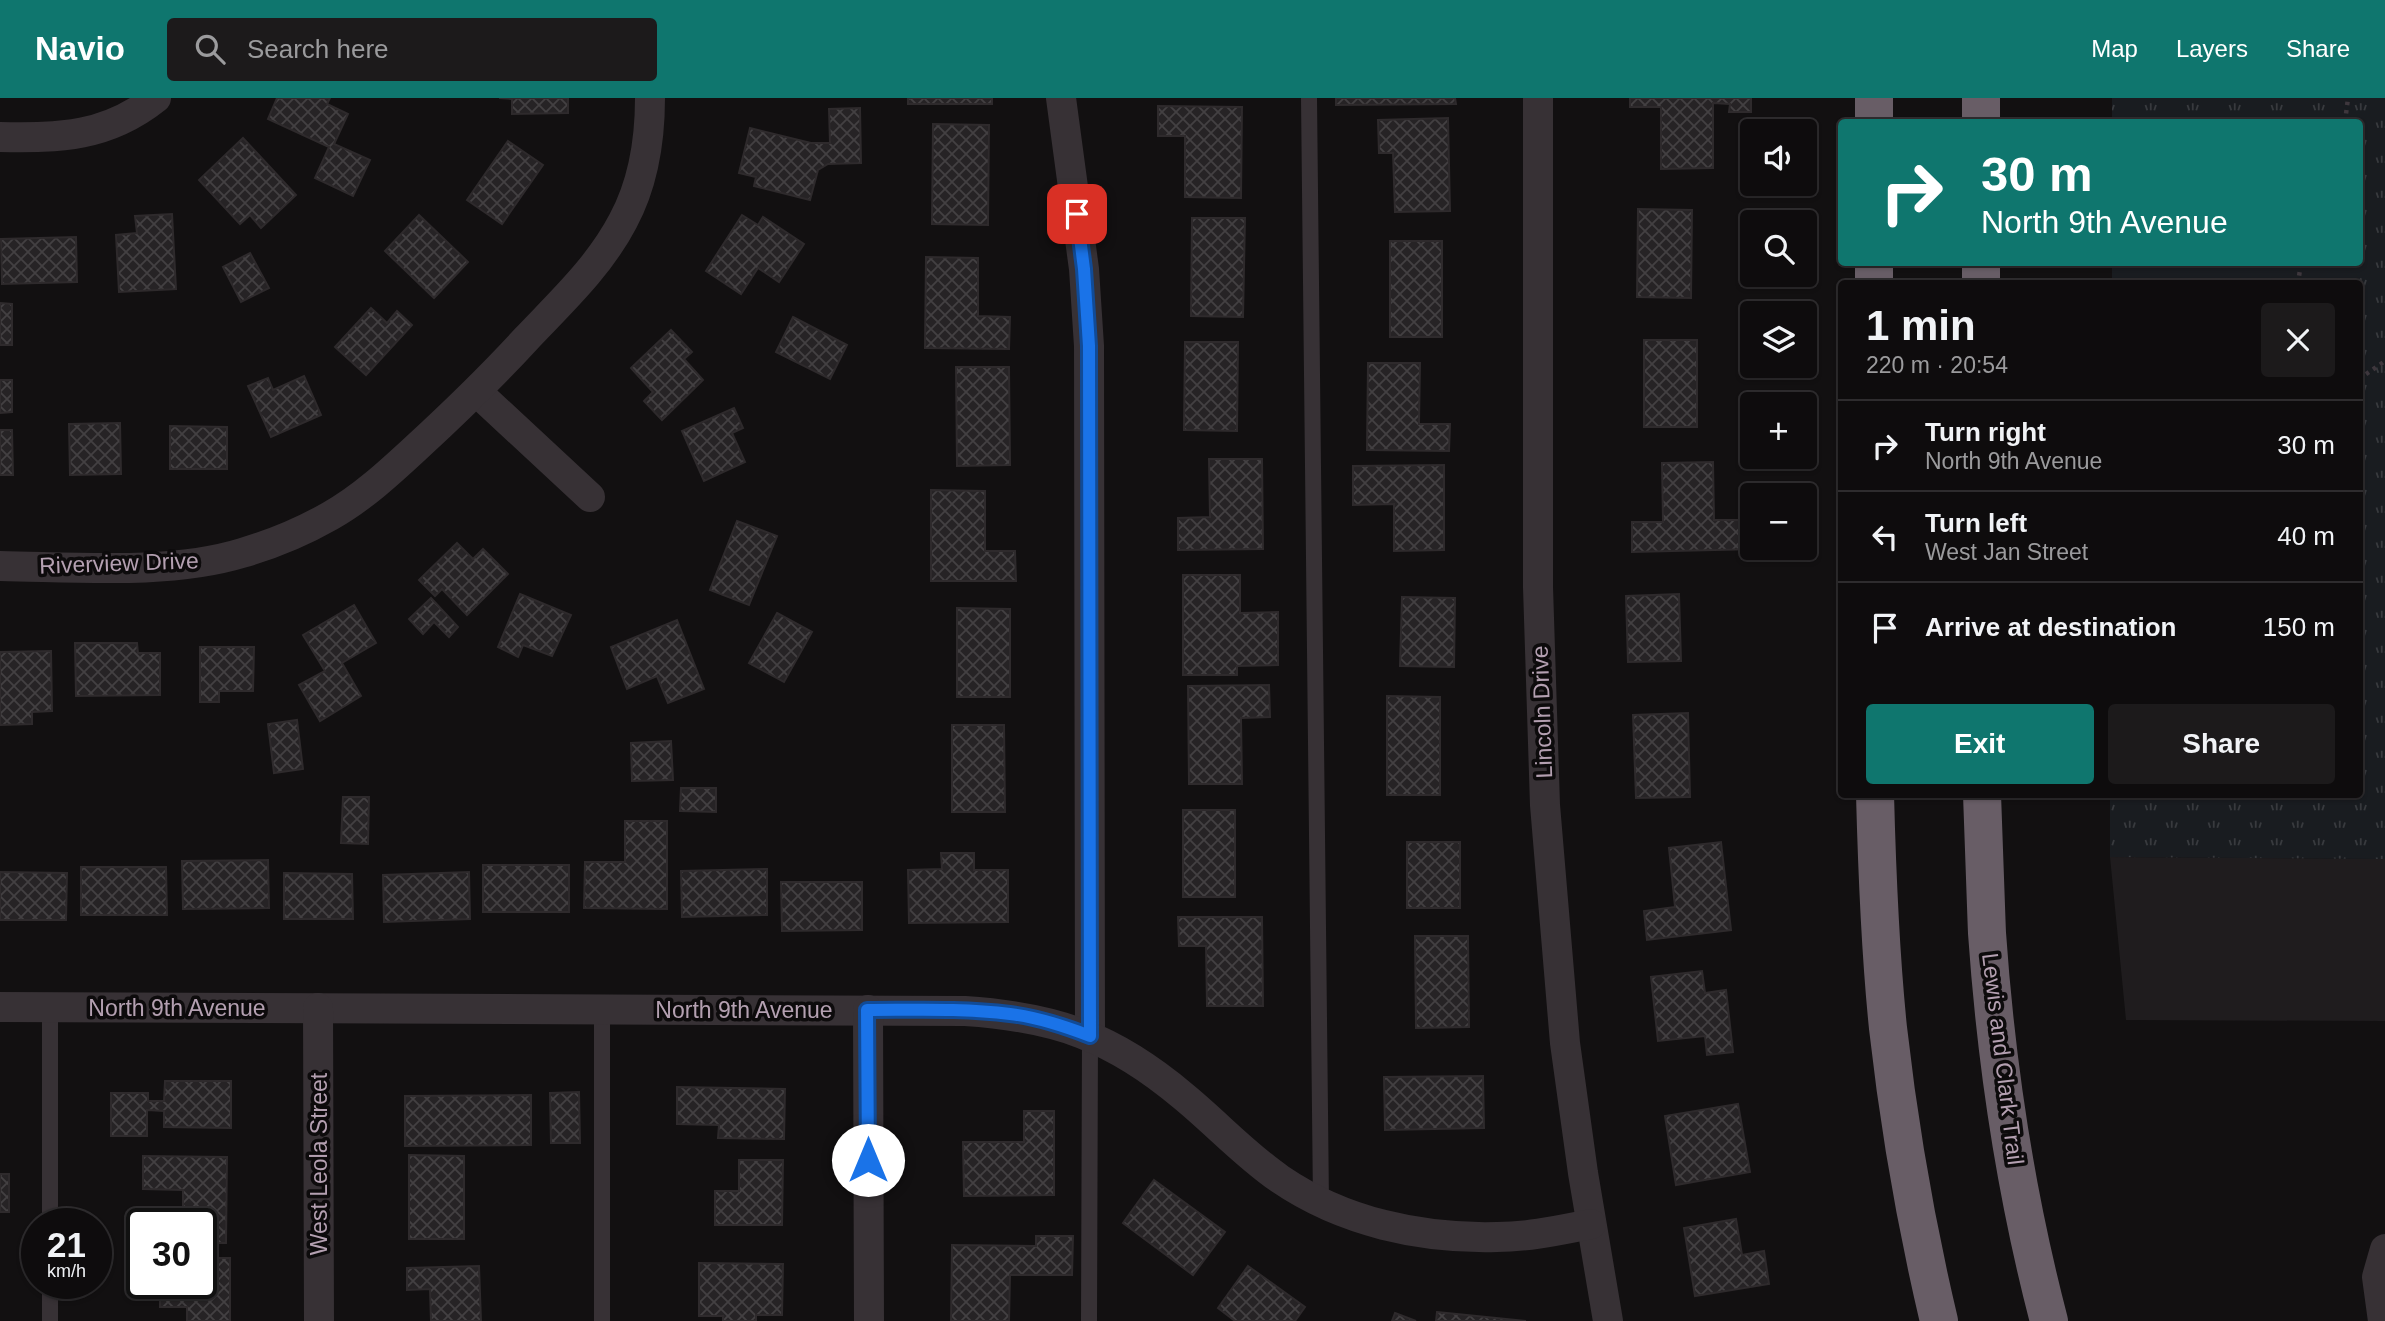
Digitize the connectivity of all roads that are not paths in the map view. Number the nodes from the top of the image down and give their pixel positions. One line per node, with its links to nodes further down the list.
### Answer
1 (156, 98): 10 (street)
2 (650, 98): 11 (street, Riverview Drive)
3 (1061, 98): 21 (street)
4 (1309, 98): 23 (lane)
5 (1538, 98): 25 (street, Lincoln Drive)
6 (1874, 98): 8 (highway)
7 (1981, 98): 9 (highway)
8 (1874, 119)
9 (1981, 119)
10 (0, 137)
11 (477, 392): 12 (street); 13 (street, Riverview Drive)
12 (590, 497)
13 (0, 566)
14 (1875, 798): 34 (highway)
15 (1982, 798): 22 (highway, Lewis and Clark Trail)
16 (0, 1007): 17 (street, North 9th Avenue)
17 (50, 1007): 18 (street, North 9th Avenue); 24 (lane)
18 (318, 1008): 19 (street, North 9th Avenue); 29 (street, West Leola Street)
19 (602, 1009): 20 (street, North 9th Avenue); 30 (lane)
20 (867, 1010): 21 (street, North 9th Avenue); 31 (street)
21 (1090, 1036): 23 (street, North 9th Avenue); 32 (lane)
22 (2017, 1171): 35 (highway, Lewis and Clark Trail); 36 (highway)
23 (1321, 1203): 25 (street, North 9th Avenue)
24 (50, 1208)
25 (1591, 1224): 33 (street, Lincoln Drive)
26 (2385, 1249): 37 (street)
27 (50, 1299): 28 (lane)
28 (50, 1321)
29 (319, 1321)
30 (602, 1321)
31 (869, 1321)
32 (1089, 1321)
33 (1608, 1321)
34 (1938, 1321)
35 (2049, 1321)
36 (2070, 1321)
37 (2383, 1321)

